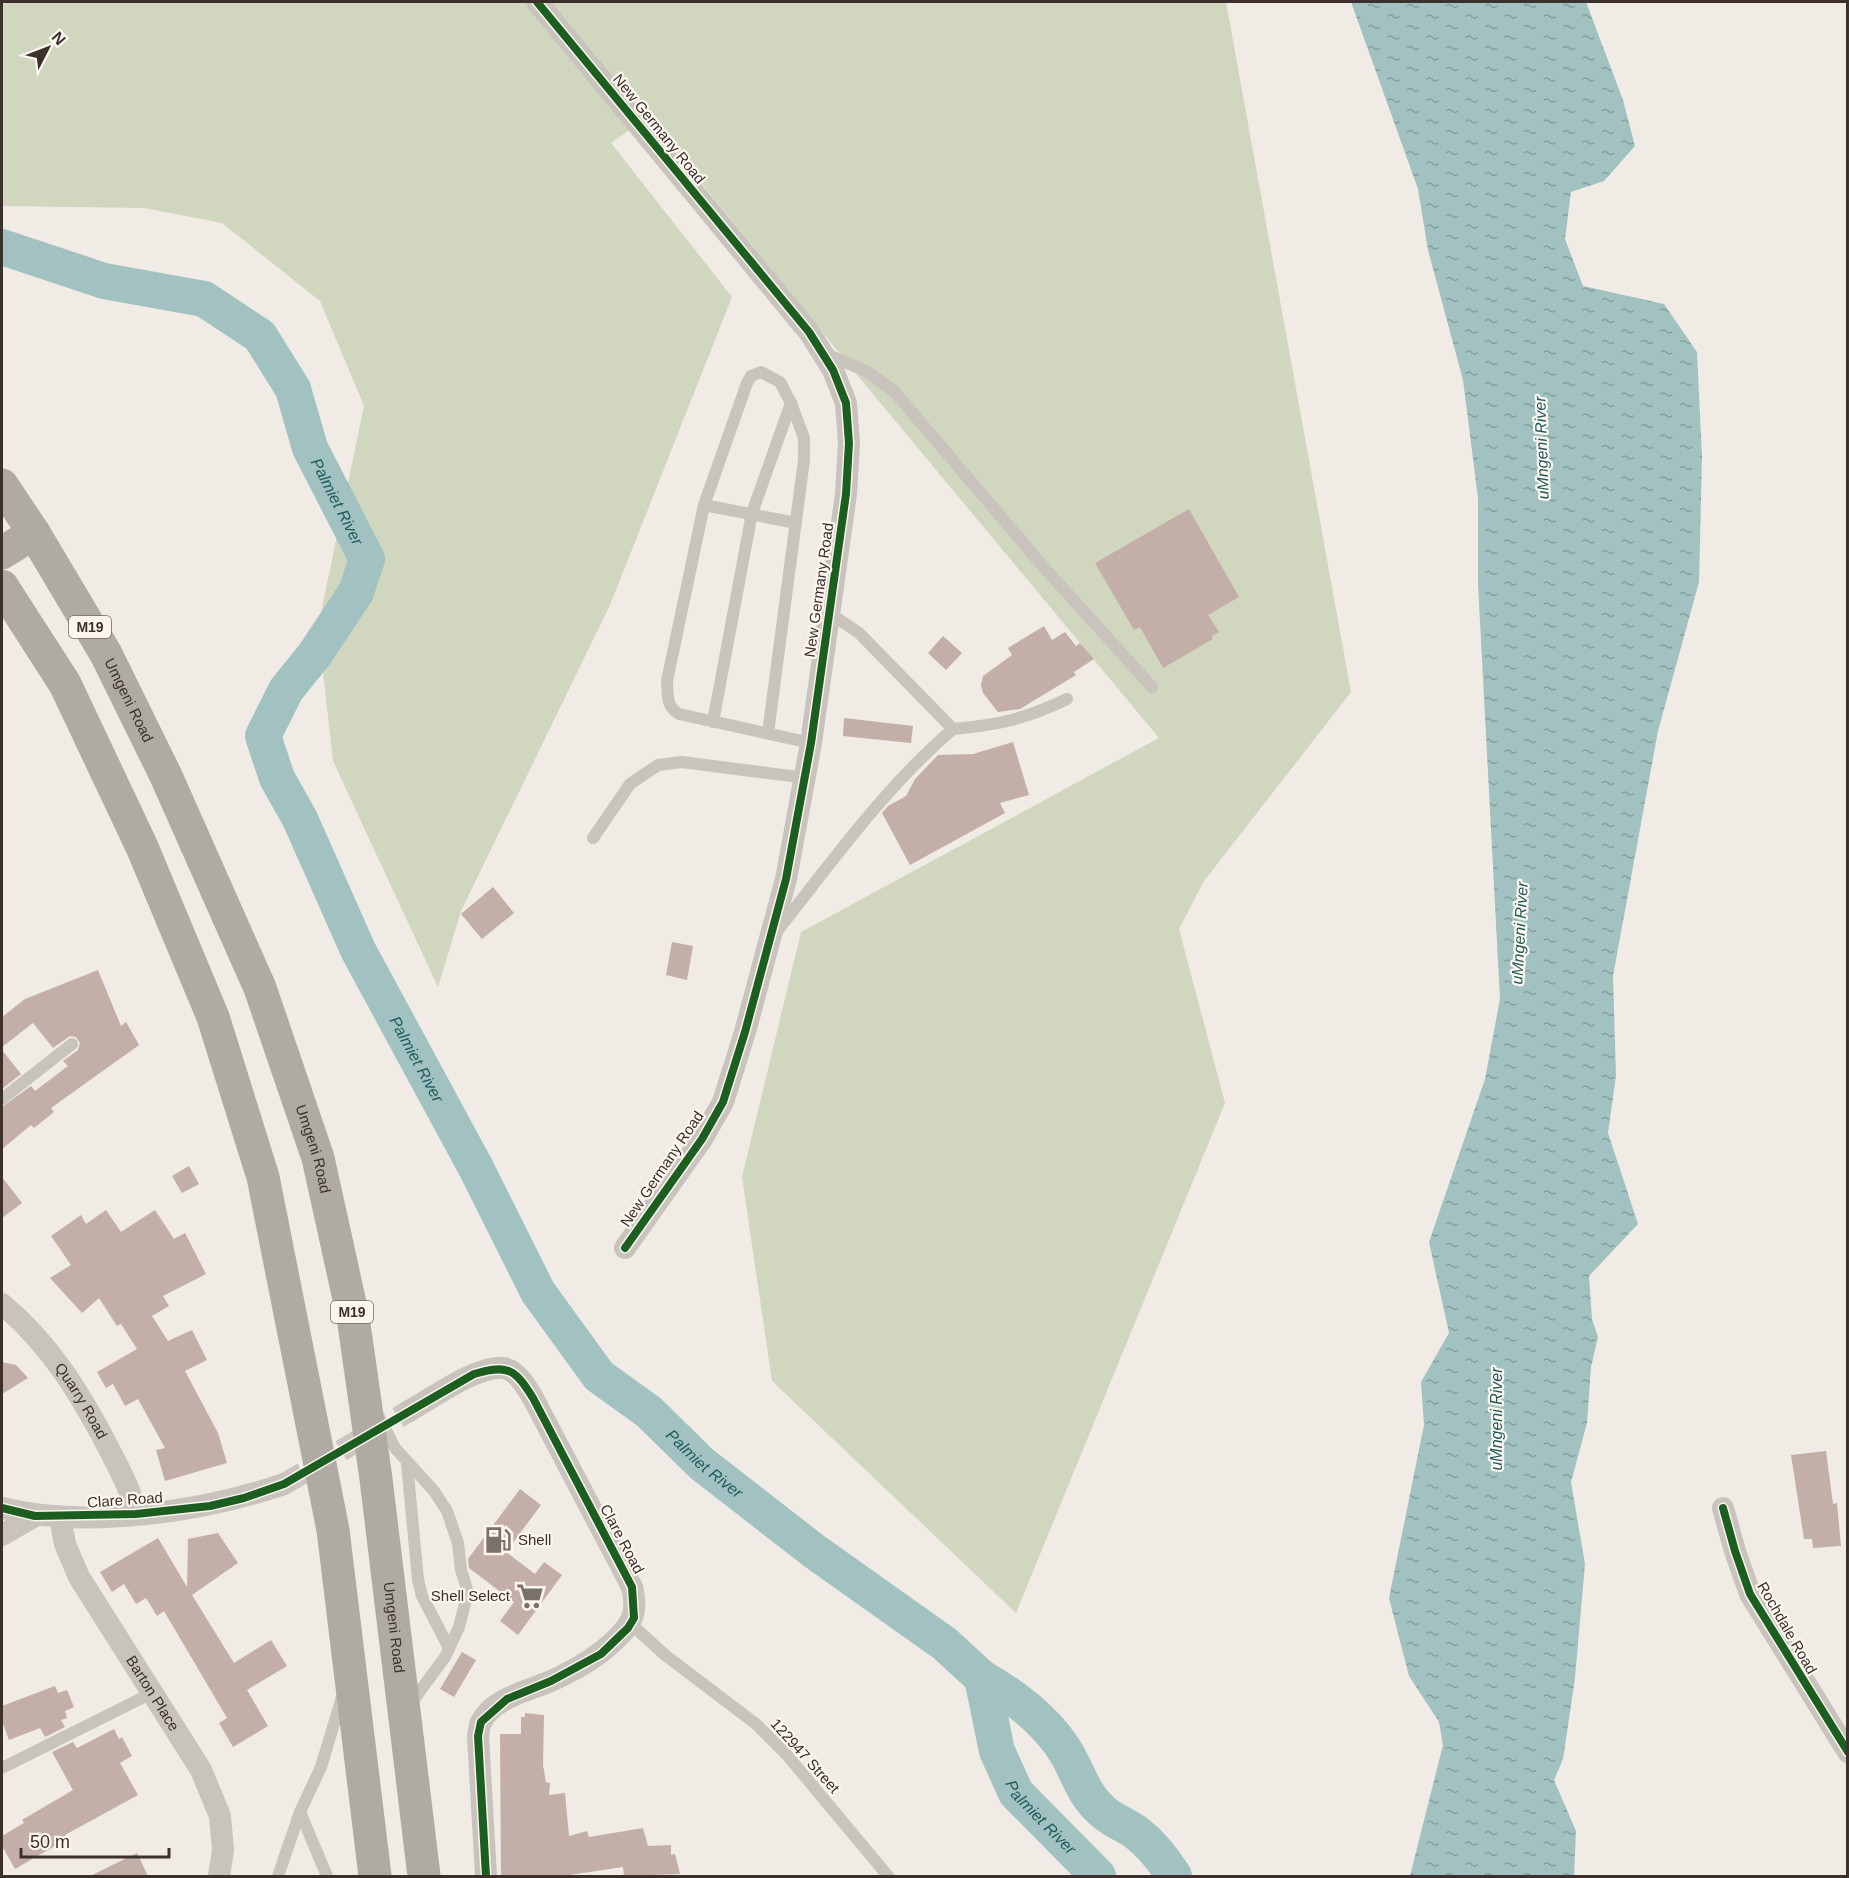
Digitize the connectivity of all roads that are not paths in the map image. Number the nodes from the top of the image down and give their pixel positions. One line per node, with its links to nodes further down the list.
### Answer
1 (537, 2): 2 (street, New Germany Road)
2 (822, 353): 11 (street, New Germany Road); 12 (lane)
3 (791, 403): 5 (lane); 6 (lane); 7 (lane)
4 (2, 484): 8 (highway, Umgeni Road / M19)
5 (704, 505): 6 (lane); 14 (lane)
6 (752, 513): 7 (lane); 14 (lane)
7 (796, 523): 16 (lane)
8 (34, 533): 9 (highway); 25 (highway, Umgeni Road / M19)
9 (2, 553)
10 (2, 586): 37 (highway)
11 (829, 613): 15 (lane); 17 (street, New Germany Road)
12 (1152, 687)
13 (1068, 699): 15 (lane)
14 (714, 722): 16 (lane)
15 (953, 729): 20 (lane)
16 (768, 734): 17 (lane)
17 (811, 743): 18 (street, New Germany Road)
18 (806, 778): 19 (lane); 20 (street, New Germany Road)
19 (593, 838)
20 (769, 941): 23 (street, New Germany Road)
21 (72, 1044): 22 (lane)
22 (2, 1100)
23 (625, 1248)
24 (2, 1304): 31 (street, Quarry Road)
25 (363, 1388): 27 (lane); 39 (highway, Umgeni Road / M19)
26 (409, 1411): 35 (street, Clare Road)
27 (407, 1464): 36 (lane); 36 (lane)
28 (284, 1484): 31 (street, Clare Road)
29 (2, 1508): 32 (street, Clare Road)
30 (1724, 1508): 40 (street, Rochdale Road)
31 (136, 1514): 33 (street, Clare Road)
32 (34, 1516): 33 (street, Clare Road); 34 (street)
33 (60, 1517): 38 (street, Barton Place)
34 (2, 1535)
35 (631, 1624): 48 (street); 49 (lane, 122947 Street)
36 (448, 1648): 39 (lane)
37 (350, 1668): 42 (lane); 46 (highway)
38 (152, 1693): 41 (lane); 43 (street, Barton Place)
39 (404, 1712): 47 (highway, Umgeni Road / M19)
40 (1848, 1752)
41 (2, 1768)
42 (300, 1812): 44 (lane); 45 (lane)
43 (219, 1876)
44 (278, 1876)
45 (327, 1876)
46 (375, 1876)
47 (424, 1876)
48 (486, 1876)
49 (888, 1876)

